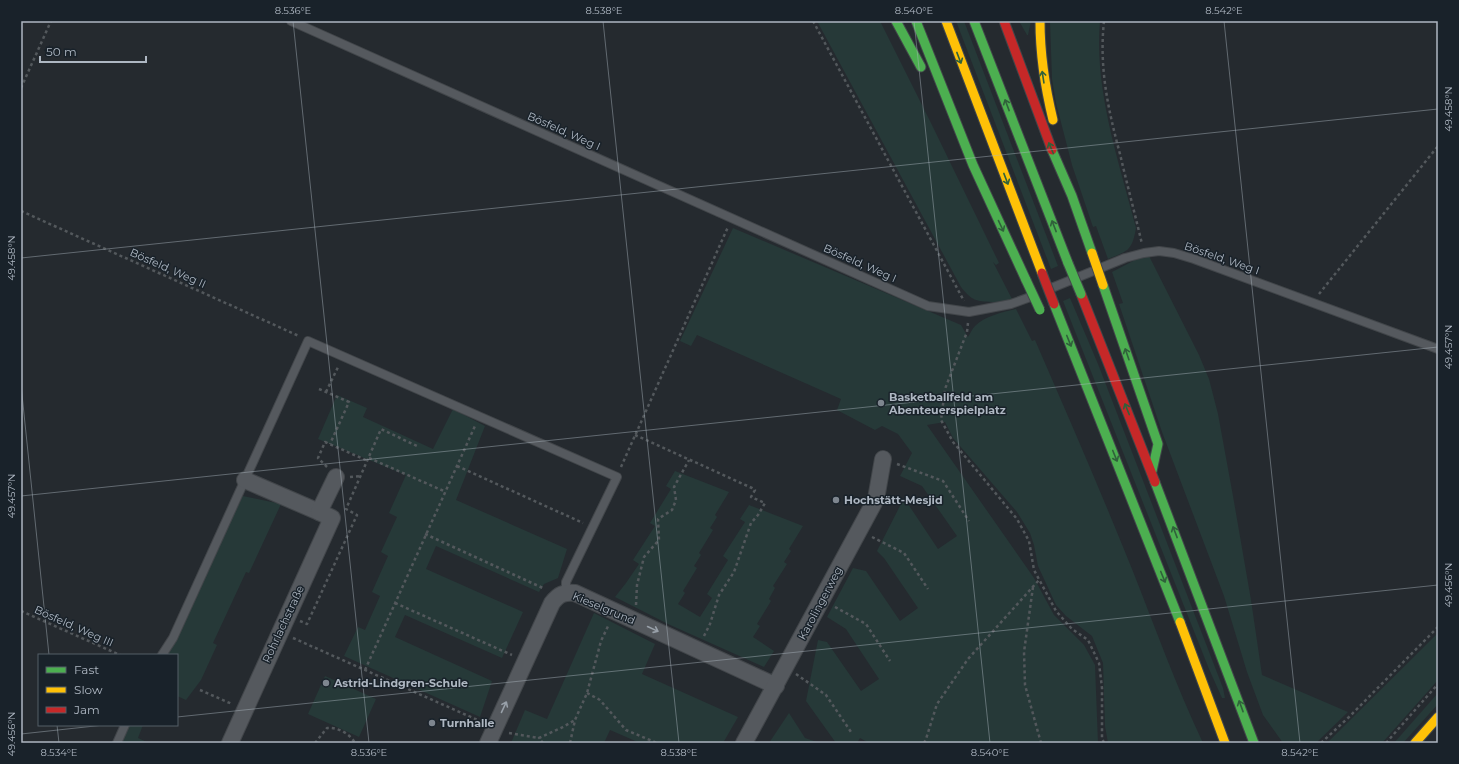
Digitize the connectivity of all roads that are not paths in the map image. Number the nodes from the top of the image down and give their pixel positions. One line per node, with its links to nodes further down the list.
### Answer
1 (291, 21): 13 (lane, Bösfeld, Weg I)
2 (896, 21): 8 (main road)
3 (916, 21): 10 (main road)
4 (946, 21): 15 (main road, one-way to 15, bridge)
5 (974, 21): 17 (main road, one-way to 5, bridge)
6 (1004, 21): 11 (main road, one-way to 6)
7 (1040, 21): 11 (main road, one-way to 7)
8 (925, 74)
9 (938, 102): 10 (main road)
10 (973, 165): 12 (main road, one-way to 12, bridge)
11 (1072, 196): 17 (main road, one-way to 11, bridge)
12 (1042, 314)
13 (1438, 349)
14 (1084, 406): 15 (main road)
15 (1100, 420): 30 (main road, one-way to 30)
16 (883, 459): 23 (street, Karolingerweg)
17 (1152, 471): 31 (main road, one-way to 17)
18 (336, 477): 20 (street)
19 (245, 480): 20 (street, Rohrlachstraße); 21 (lane); 22 (lane)
20 (319, 512): 27 (street, Rohrlachstraße)
21 (562, 594): 23 (street, Kieselgrund, one-way to 23); 28 (street, Kieselgrund, one-way to 21)
22 (163, 654)
23 (776, 686): 29 (street, Karolingerweg)
24 (1438, 717): 32 (main road)
25 (125, 726): 26 (lane)
26 (117, 743)
27 (230, 743)
28 (488, 743)
29 (744, 743)
30 (1225, 743)
31 (1254, 743)
32 (1415, 743)

